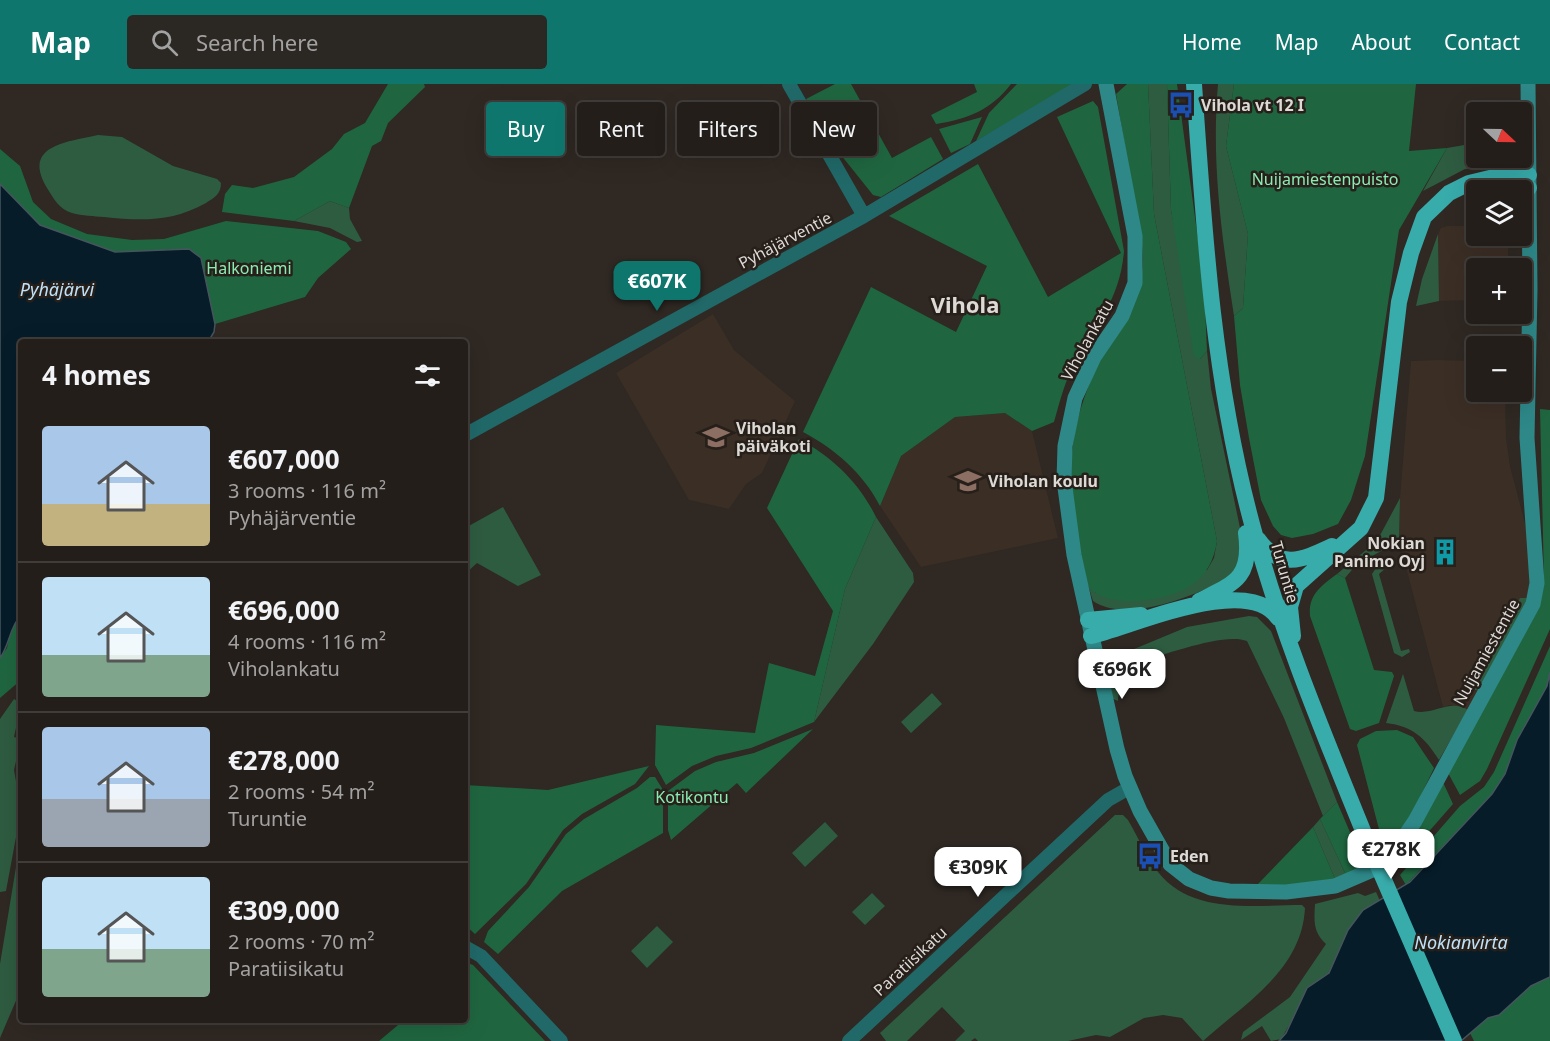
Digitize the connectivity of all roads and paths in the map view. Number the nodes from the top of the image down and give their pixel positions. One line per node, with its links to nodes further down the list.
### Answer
1 (789, 84): 10 (street)
2 (1085, 84): 10 (street, Pyhäjärventie)
3 (1106, 84): 18 (main road, Viholankatu)
4 (1194, 84): 13 (highway, Turuntie)
5 (1528, 84): 8 (main road, Nuijamiestentie)
6 (1484, 180): 7 (highway)
7 (1515, 180)
8 (1529, 180)
9 (1466, 186): 14 (highway)
10 (864, 216): 12 (street, Pyhäjärventie)
11 (1530, 246): 20 (main road, Nuijamiestentie)
12 (468, 433)
13 (1242, 486): 15 (highway, Turuntie); 16 (highway)
14 (1361, 528): 15 (highway); 19 (highway)
15 (1255, 535): 17 (highway, Turuntie)
16 (1187, 606): 17 (highway); 18 (highway)
17 (1280, 621): 19 (highway, Turuntie)
18 (1090, 628): 20 (main road, Viholankatu)
19 (1297, 666): 24 (highway, Turuntie, bridge)
20 (1129, 788): 23 (street, Paratiisikatu)
21 (468, 949): 22 (street)
22 (561, 1041)
23 (849, 1041)
24 (1454, 1041)

